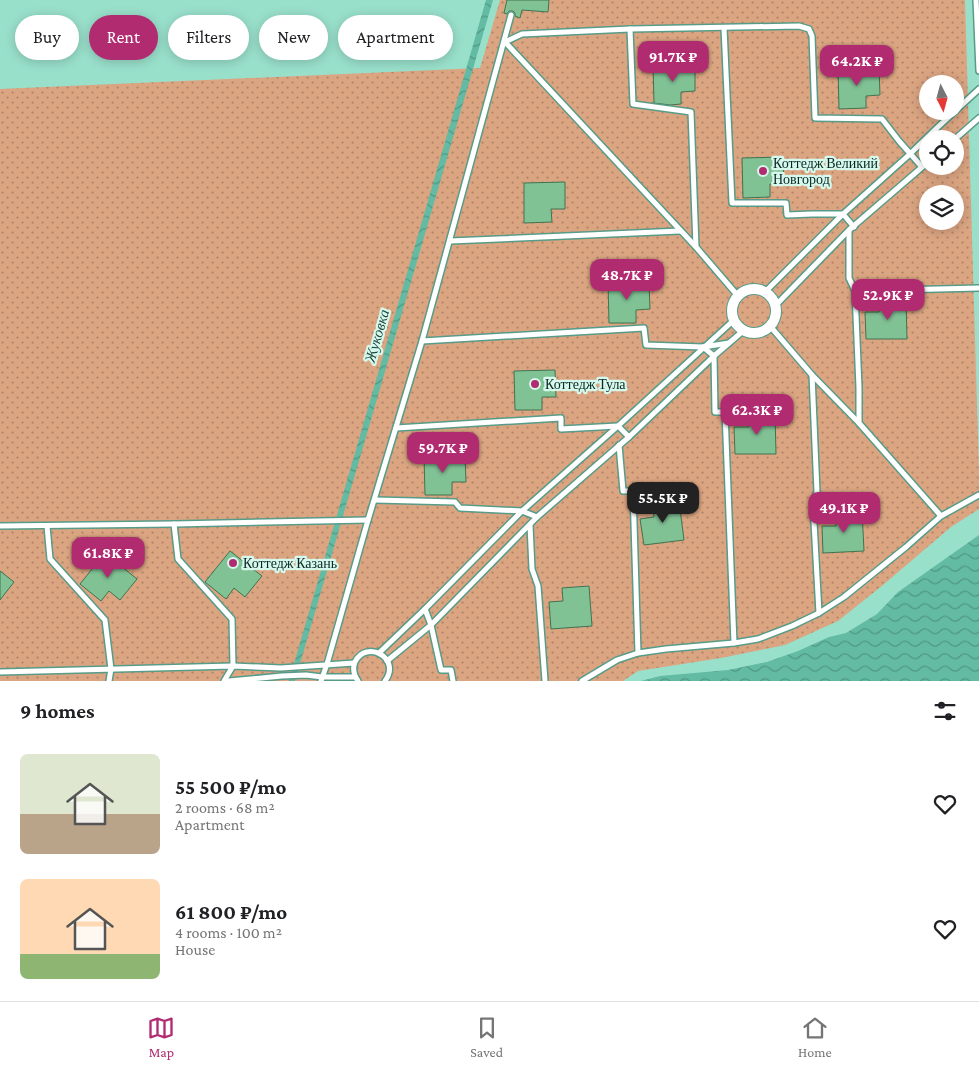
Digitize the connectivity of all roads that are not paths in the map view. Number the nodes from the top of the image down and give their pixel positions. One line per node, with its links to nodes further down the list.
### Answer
1 (976, 0): 6 (lane)
2 (511, 15): 5 (lane)
3 (724, 28): 4 (lane); 10 (lane); 13 (lane)
4 (630, 29): 5 (lane); 18 (lane)
5 (505, 42): 16 (lane); 17 (lane)
6 (979, 71)
7 (979, 89): 10 (lane)
8 (979, 118): 9 (lane)
9 (964, 131)
10 (910, 154): 11 (lane); 13 (lane)
11 (919, 164)
12 (919, 170): 14 (lane)
13 (843, 214): 14 (lane); 21 (lane)
14 (854, 227): 15 (lane)
15 (849, 230): 20 (lane); 23 (lane)
16 (680, 231): 17 (lane); 18 (lane)
17 (450, 241): 27 (lane)
18 (696, 247): 22 (lane)
19 (979, 288): 20 (lane)
20 (855, 291): 32 (lane)
21 (765, 292): 22 (street); 23 (street)
22 (738, 296): 24 (street)
23 (775, 306): 25 (street)
24 (734, 320): 26 (street); 29 (lane)
25 (770, 326): 26 (street); 31 (lane)
26 (743, 330): 28 (lane)
27 (422, 341): 29 (lane); 34 (lane)
28 (730, 342): 29 (lane); 30 (lane)
29 (703, 347): 30 (lane); 33 (lane)
30 (714, 356): 35 (lane); 50 (lane)
31 (812, 375): 32 (lane); 48 (lane)
32 (859, 423): 40 (lane)
33 (618, 426): 34 (lane); 35 (lane); 39 (lane)
34 (396, 428): 38 (lane)
35 (628, 437): 36 (lane)
36 (619, 445): 41 (lane); 52 (lane)
37 (979, 495): 40 (lane)
38 (375, 500): 39 (lane); 42 (lane)
39 (522, 512): 41 (lane); 47 (lane)
40 (941, 516): 48 (lane)
41 (537, 518): 44 (lane)
42 (368, 520): 43 (lane); 55 (lane)
43 (174, 524): 46 (lane); 56 (lane)
44 (530, 525): 49 (lane); 66 (lane)
45 (0, 526): 46 (lane)
46 (47, 526): 57 (lane)
47 (425, 609): 49 (lane); 51 (lane)
48 (819, 613): 50 (lane)
49 (431, 624): 53 (lane); 65 (lane)
50 (734, 643): 52 (lane)
51 (379, 653): 53 (lane); 54 (lane)
52 (638, 653): 67 (lane)
53 (387, 660): 64 (lane)
54 (354, 663): 55 (lane); 60 (lane)
55 (327, 664): 56 (lane); 59 (lane)
56 (233, 666): 57 (lane); 62 (lane)
57 (111, 669): 58 (lane); 61 (lane)
58 (0, 672)
59 (321, 679): 60 (lane); 63 (lane)
60 (356, 679)
61 (109, 681)
62 (224, 681)
63 (229, 681)
64 (385, 681)
65 (453, 681)
66 (545, 681)
67 (582, 681)

